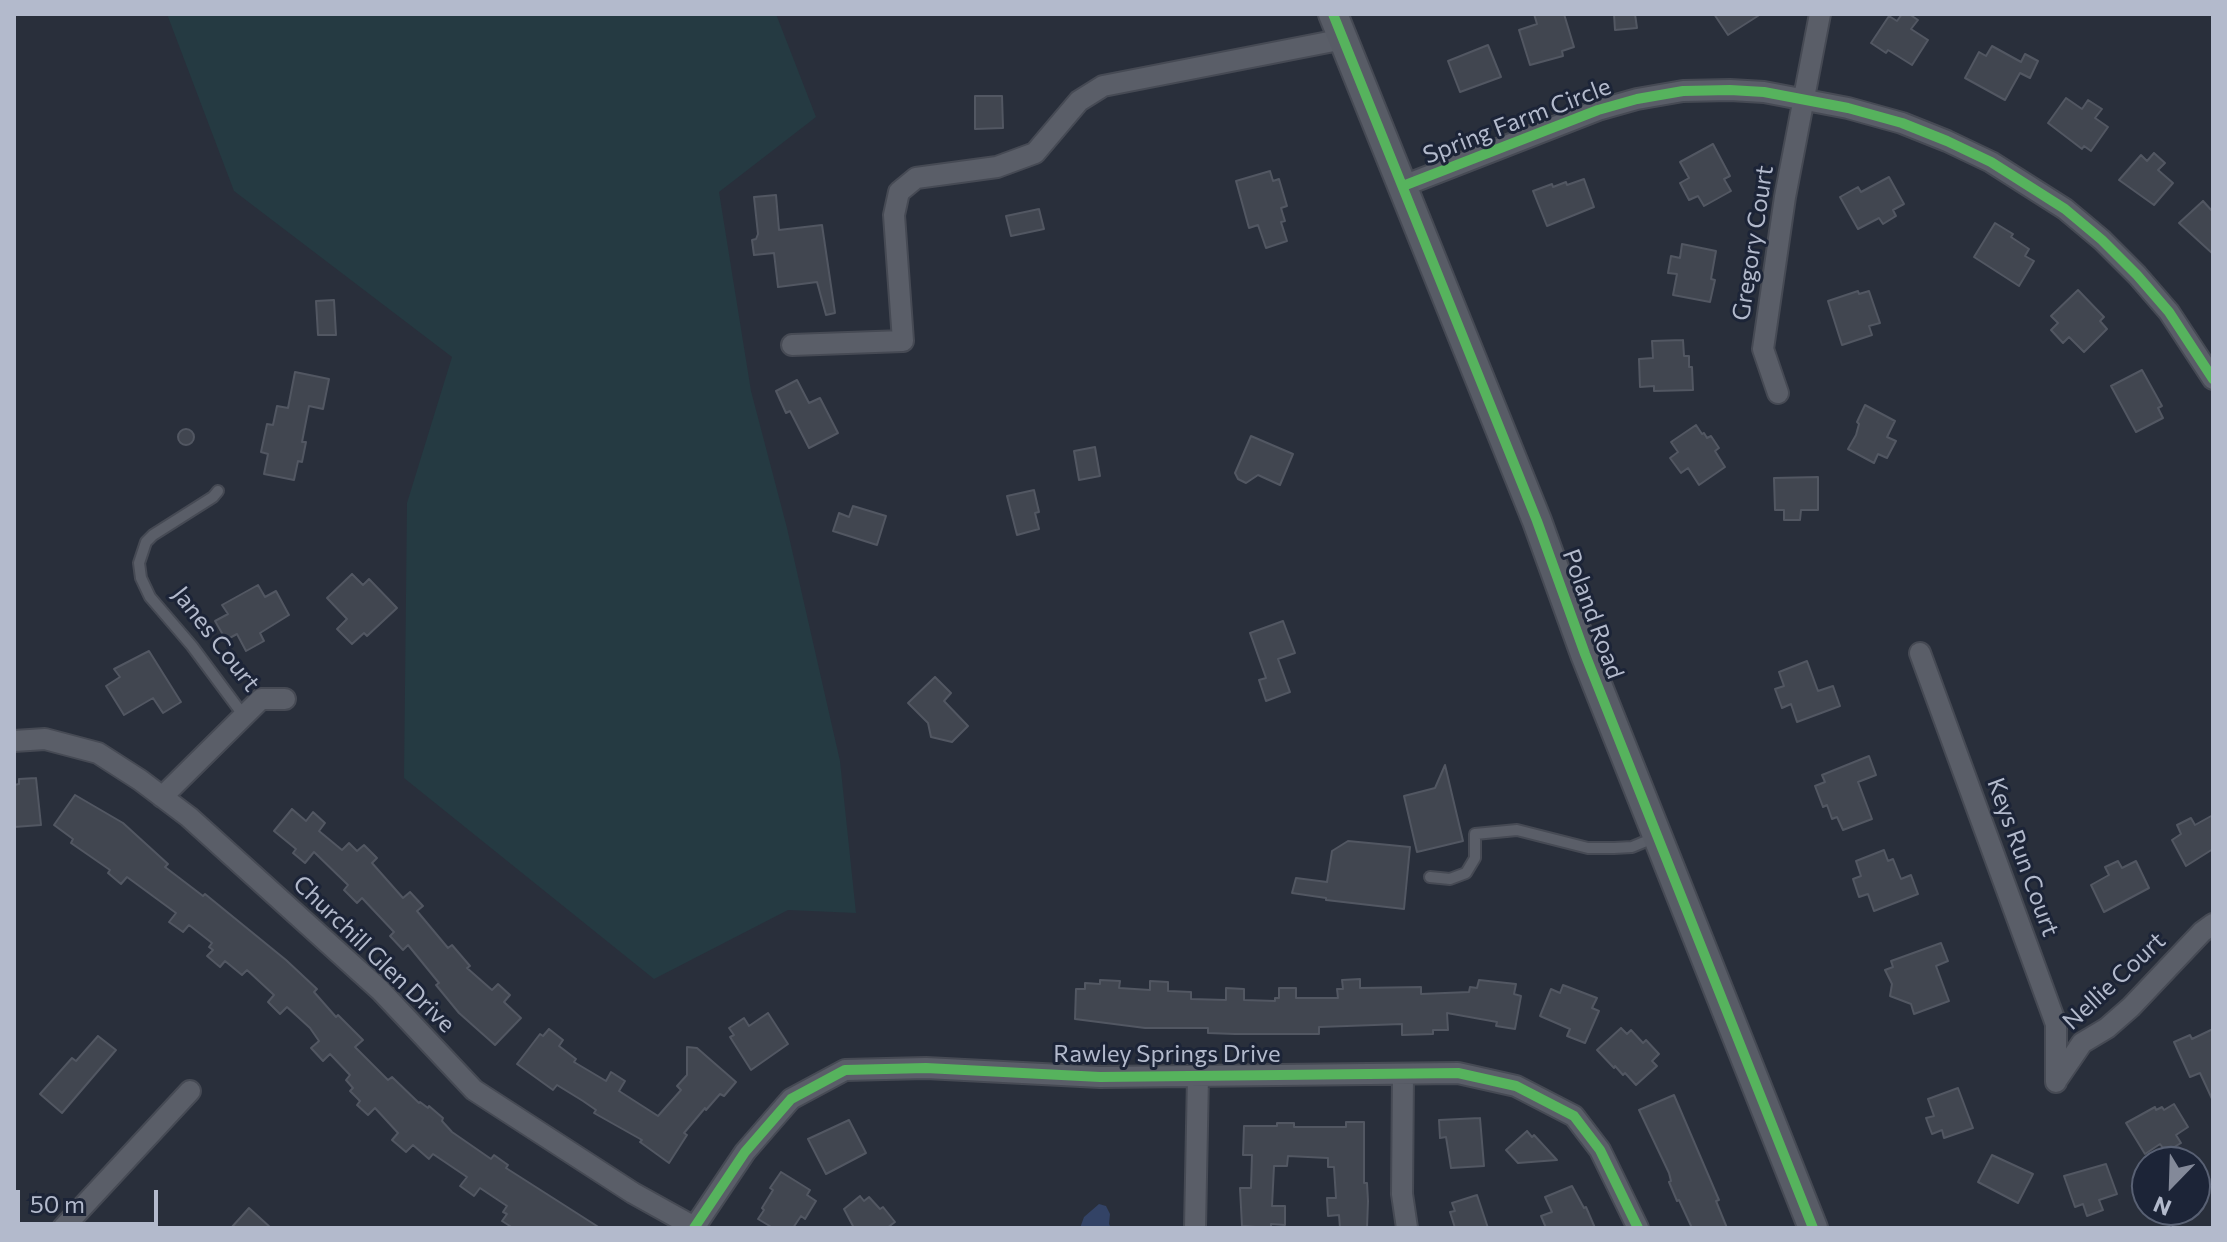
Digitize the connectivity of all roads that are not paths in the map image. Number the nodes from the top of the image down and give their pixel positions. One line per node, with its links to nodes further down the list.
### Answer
1 (1820, 14): 3 (street, Gregory Court)
2 (1339, 26): 4 (street, Poland Road); 5 (street)
3 (1804, 99): 4 (street, Spring Farm Circle); 6 (street, Spring Farm Circle); 7 (street, Gregory Court)
4 (1403, 186): 14 (street, Poland Road)
5 (792, 345)
6 (2213, 379)
7 (1778, 393)
8 (218, 491): 11 (lane, Janes Court)
9 (1920, 653): 19 (street, Keys Run Court)
10 (285, 699): 11 (street, Janes Court)
11 (244, 716): 13 (street, Janes Court)
12 (14, 741): 13 (street, Churchill Glen Drive)
13 (162, 797): 22 (street, Churchill Glen Drive)
14 (1658, 836): 15 (lane); 26 (street, Poland Road)
15 (1430, 877)
16 (2213, 924): 19 (street, Nellie Court)
17 (1403, 1074): 18 (street, Rawley Springs Drive); 24 (street); 25 (street, Rawley Springs Drive)
18 (1198, 1076): 22 (street, Rawley Springs Drive); 23 (street)
19 (2056, 1082)
20 (190, 1091): 21 (street)
21 (63, 1228)
22 (695, 1228)
23 (1195, 1228)
24 (1407, 1228)
25 (1638, 1228)
26 (1813, 1228)

